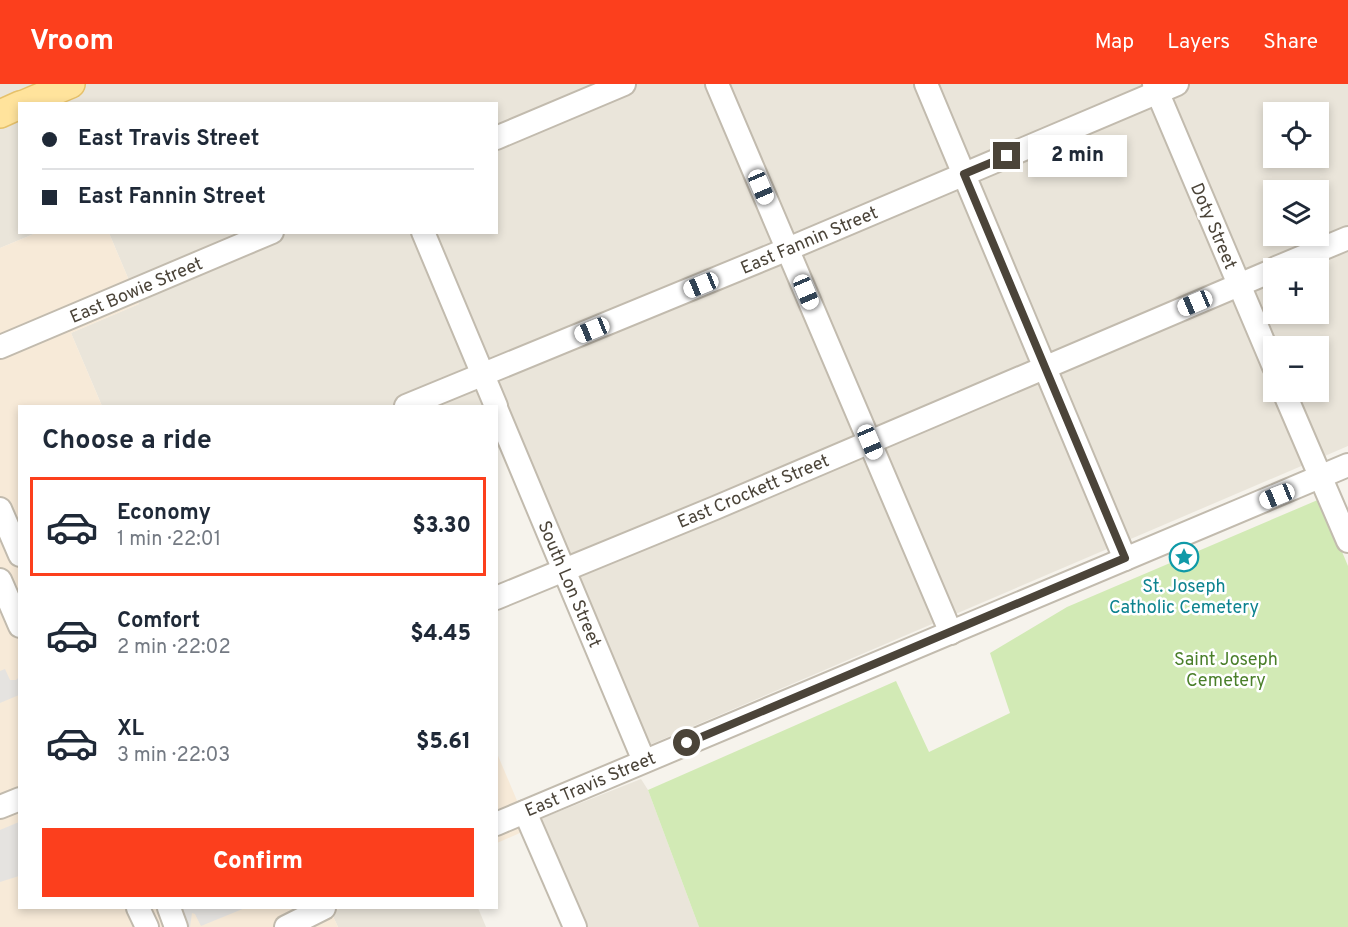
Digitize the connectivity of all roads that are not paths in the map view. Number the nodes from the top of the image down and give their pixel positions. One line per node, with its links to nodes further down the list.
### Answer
1 (71, 84): 6 (main road)
2 (624, 84): 9 (street)
3 (717, 84): 14 (street)
4 (926, 84): 10 (street)
5 (1162, 87): 10 (street, East Fannin Street); 17 (street, Doty Street)
6 (29, 102)
7 (18, 106): 8 (main road)
8 (0, 114)
9 (498, 137)
10 (964, 174): 14 (street, East Fannin Street); 20 (street)
11 (267, 234): 19 (street, East Bowie Street)
12 (424, 234): 21 (street, South Lon Street)
13 (1348, 238): 15 (street, East Crockett Street)
14 (788, 249): 21 (street, East Fannin Street); 26 (street)
15 (1301, 258)
16 (1263, 274): 17 (street, East Crockett Street)
17 (1238, 284): 18 (street, Doty Street); 20 (street, East Crockett Street)
18 (1263, 342)
19 (0, 347)
20 (1044, 367): 26 (street, East Crockett Street); 32 (street)
21 (483, 375): 23 (street, East Fannin Street); 24 (street, South Lon Street)
22 (1288, 402): 28 (street)
23 (408, 405)
24 (495, 405)
25 (498, 412): 34 (street, South Lon Street)
26 (870, 442): 34 (street, East Crockett Street); 38 (street)
27 (1348, 465): 28 (street, East Travis Street)
28 (1320, 478): 30 (street); 32 (street, East Travis Street)
29 (0, 509): 31 (street)
30 (1348, 542)
31 (18, 550)
32 (1125, 558): 38 (street, East Travis Street)
33 (18, 569): 35 (street)
34 (564, 569): 36 (street, East Crockett Street); 39 (street, South Lon Street)
35 (0, 578): 37 (street)
36 (498, 596)
37 (18, 621)
38 (951, 633): 39 (street, East Travis Street)
39 (644, 761): 42 (street, East Travis Street)
40 (18, 800): 41 (street)
41 (0, 807)
42 (525, 812): 43 (street, East Travis Street); 50 (street)
43 (498, 823)
44 (138, 909): 47 (street)
45 (169, 909): 48 (street)
46 (322, 909): 49 (street)
47 (147, 927)
48 (176, 927)
49 (286, 927)
50 (575, 927)

